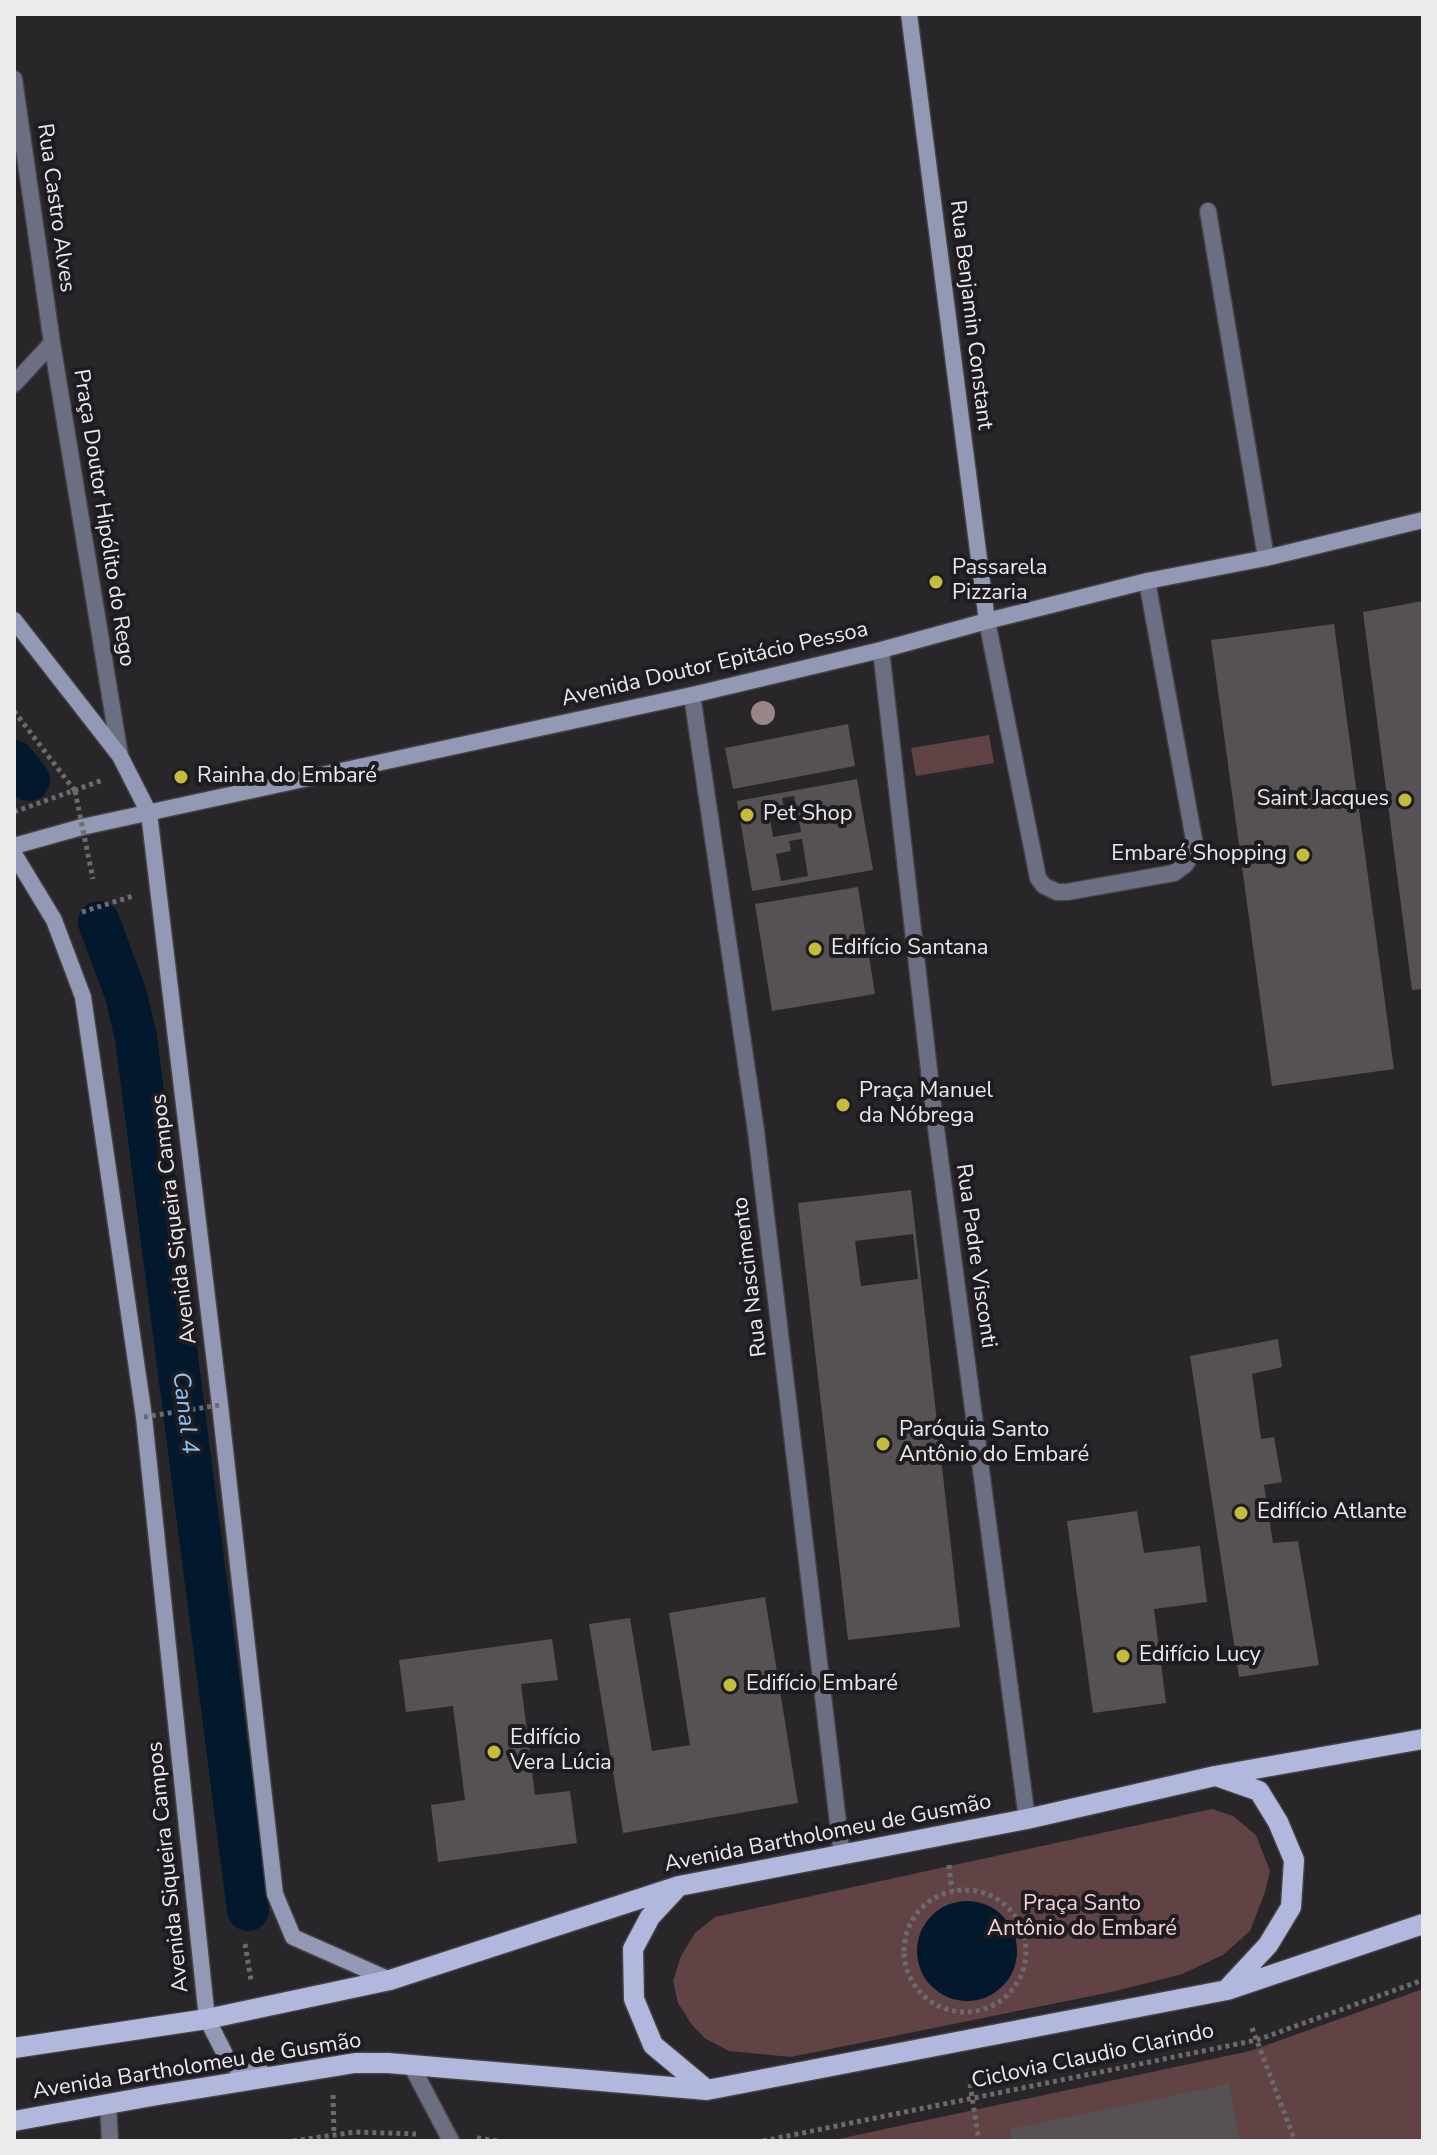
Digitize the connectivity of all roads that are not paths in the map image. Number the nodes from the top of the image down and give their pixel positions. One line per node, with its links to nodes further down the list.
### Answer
1 (909, 14): 10 (main road, Rua Benjamin Constant)
2 (14, 79): 4 (street, Rua Castro Alves)
3 (1208, 211): 7 (street)
4 (52, 343): 5 (street, Praça Doutor Hipólito do Rego); 13 (street, Praça Doutor Hipólito do Rego)
5 (14, 384)
6 (1423, 520): 7 (main road, Avenida Doutor Epitácio Pessoa)
7 (1266, 558): 8 (main road, Avenida Doutor Epitácio Pessoa)
8 (1147, 581): 10 (main road, Avenida Doutor Epitácio Pessoa); 10 (street)
9 (14, 620): 13 (main road, Avenida Siqueira Campos)
10 (987, 621): 11 (main road, Avenida Doutor Epitácio Pessoa)
11 (881, 650): 12 (main road, Avenida Doutor Epitácio Pessoa); 19 (street, Rua Padre Visconti)
12 (692, 695): 14 (main road, Avenida Doutor Epitácio Pessoa); 20 (street, Rua Nascimento)
13 (120, 756): 14 (main road, Avenida Siqueira Campos)
14 (149, 813): 15 (main road, Avenida Doutor Epitácio Pessoa); 23 (main road, Avenida Siqueira Campos)
15 (14, 846)
16 (14, 854): 25 (main road, Avenida Siqueira Campos)
17 (1423, 1739): 18 (main road, Avenida Bartholomeu de Gusmão)
18 (1215, 1776): 19 (main road, Avenida Bartholomeu de Gusmão); 24 (main road)
19 (1027, 1819): 20 (main road, Avenida Bartholomeu de Gusmão)
20 (842, 1856): 21 (main road, Avenida Bartholomeu de Gusmão)
21 (679, 1886): 23 (main road, Avenida Bartholomeu de Gusmão); 29 (main road)
22 (1423, 1924): 24 (main road, Avenida Bartholomeu de Gusmão)
23 (390, 1980): 25 (main road, Avenida Bartholomeu de Gusmão)
24 (1227, 1990): 29 (main road, Avenida Bartholomeu de Gusmão)
25 (207, 2019): 26 (main road, Avenida Bartholomeu de Gusmão); 28 (main road, Avenida Siqueira Campos)
26 (14, 2048)
27 (411, 2065): 28 (main road, Avenida Bartholomeu de Gusmão); 29 (main road, Avenida Bartholomeu de Gusmão); 32 (street)
28 (287, 2073): 30 (main road, Avenida Bartholomeu de Gusmão)
29 (707, 2090)
30 (108, 2104): 31 (main road, Avenida Bartholomeu de Gusmão); 33 (street)
31 (14, 2121)
32 (449, 2138)
33 (110, 2141)

